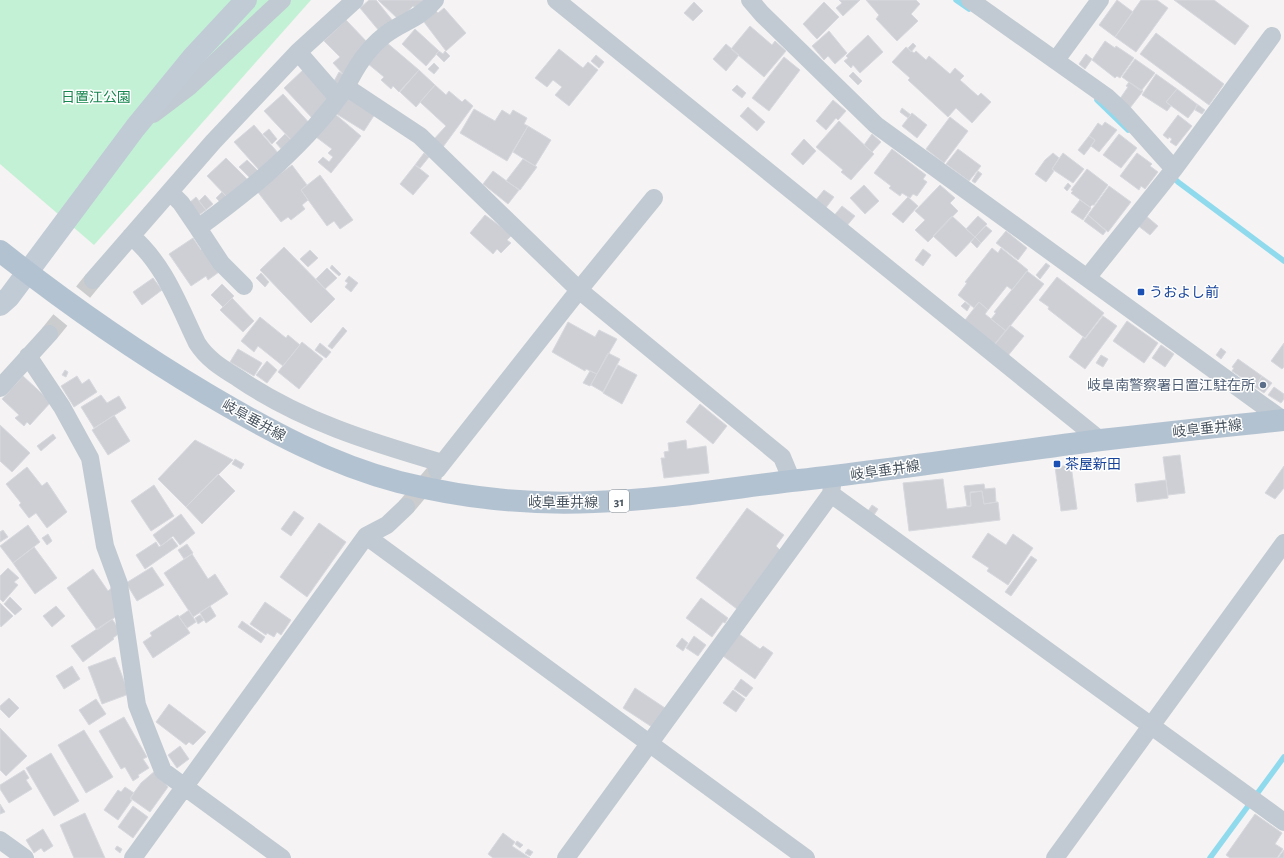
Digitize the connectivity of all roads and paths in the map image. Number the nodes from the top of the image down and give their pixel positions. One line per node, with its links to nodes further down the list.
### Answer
1 (246, 0): 13 (street)
2 (282, 0): 13 (street)
3 (355, 0): 10 (street)
4 (435, 0): 12 (street)
5 (556, 0): 29 (street)
6 (750, 0): 20 (street)
7 (970, 0): 11 (street)
8 (1100, 0): 11 (street)
9 (1272, 36): 14 (street)
10 (298, 52): 12 (street); 15 (street)
11 (1056, 60): 14 (street)
12 (342, 92): 17 (street); 23 (street)
13 (135, 128): 19 (street)
14 (1174, 169): 20 (street)
15 (170, 192): 17 (street); 18 (street)
16 (654, 198): 23 (street)
17 (198, 228): 22 (street)
18 (132, 236): 21 (street); 23 (street)
19 (13, 261): 24 (street); 30 (main road, 岐阜垂井線 / 31)
20 (1087, 278): 28 (street)
21 (93, 280)
22 (244, 286)
23 (579, 290): 30 (street)
24 (0, 305)
25 (49, 334): 26 (street)
26 (28, 356): 27 (street); 37 (street)
27 (0, 388)
28 (1284, 420): 29 (main road, 岐阜垂井線 / 31)
29 (1100, 440): 31 (main road, 岐阜垂井線 / 31)
30 (792, 481): 31 (main road, 岐阜垂井線 / 31)
31 (832, 486): 35 (street); 36 (street)
32 (406, 507): 33 (street)
33 (366, 536): 36 (street); 37 (street)
34 (1284, 543): 35 (street)
35 (1152, 725): 38 (street); 45 (street)
36 (649, 743): 43 (street); 44 (street)
37 (183, 787): 41 (street); 42 (street)
38 (1284, 822)
39 (0, 840): 40 (street)
40 (25, 858)
41 (133, 858)
42 (282, 858)
43 (566, 858)
44 (806, 858)
45 (1055, 858)

